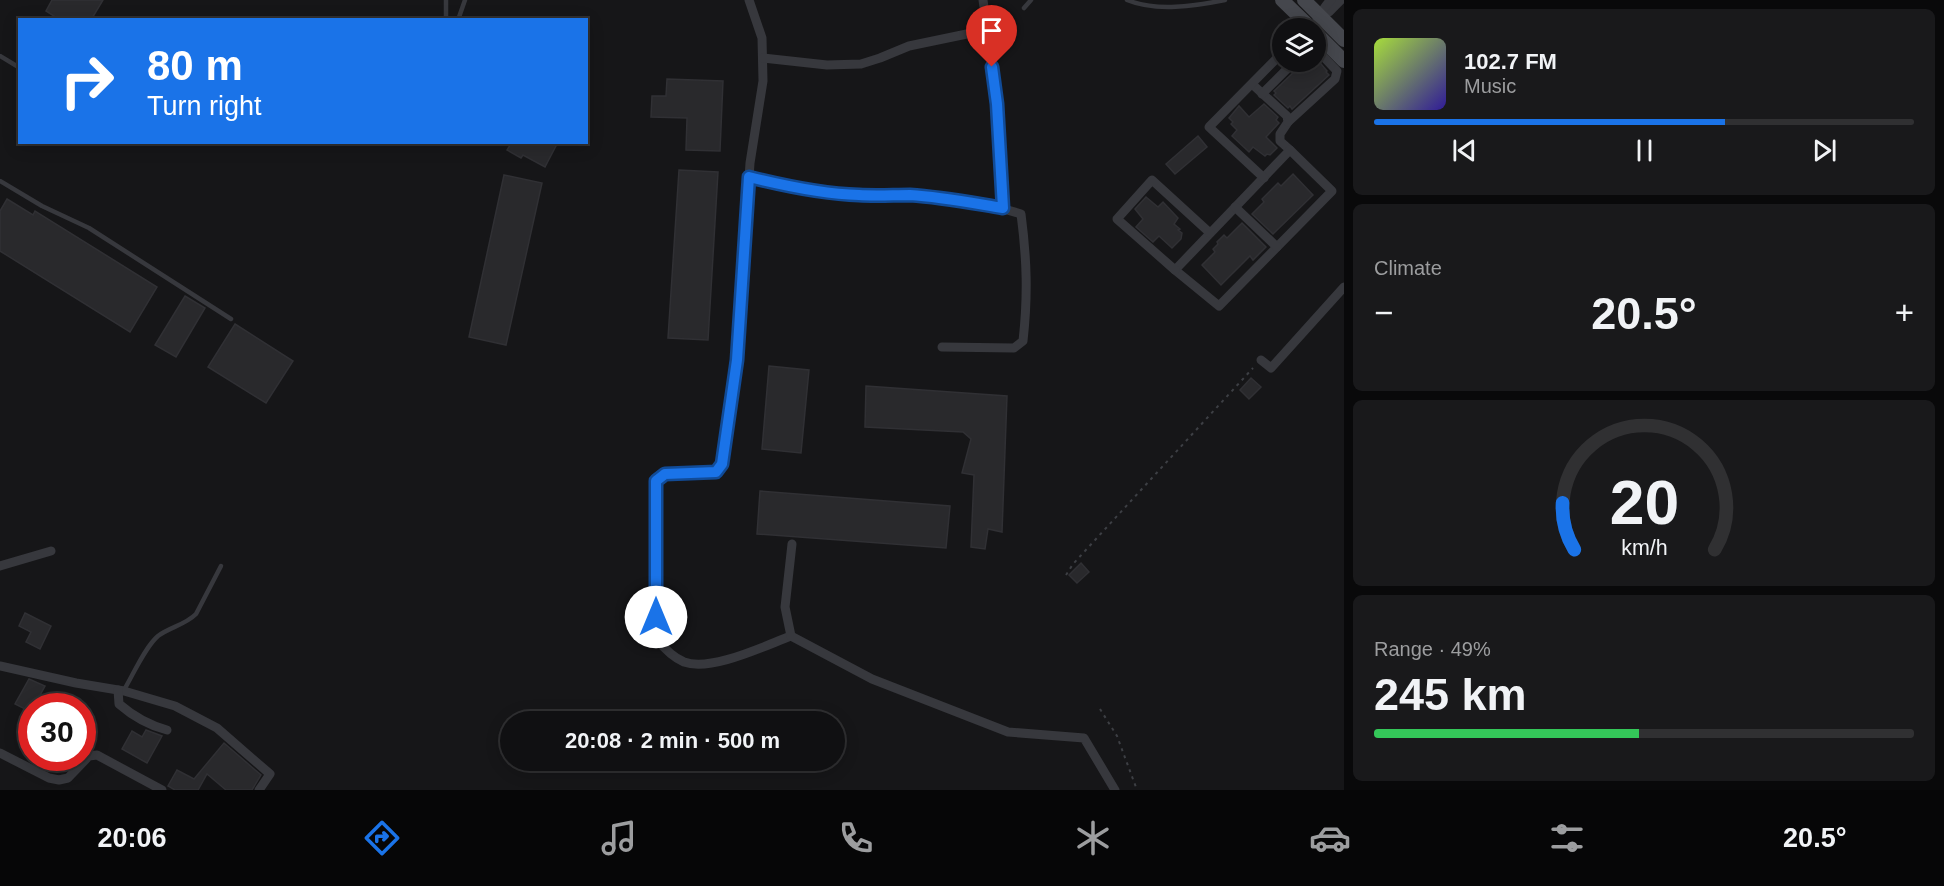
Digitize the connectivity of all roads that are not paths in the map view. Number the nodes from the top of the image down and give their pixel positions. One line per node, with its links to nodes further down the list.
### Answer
1 (446, 0): 14 (lane)
2 (465, 0): 15 (lane)
3 (749, 0): 22 (street)
4 (983, 0): 18 (street)
5 (1031, 0): 12 (lane)
6 (1127, 0): 7 (lane)
7 (1225, 0)
8 (1282, 0): 16 (street)
9 (1304, 0): 13 (street)
10 (1331, 0): 13 (street)
11 (1341, 0): 13 (street)
12 (1024, 8)
13 (1321, 14): 17 (street); 19 (street)
14 (446, 18)
15 (459, 18)
16 (1299, 18)
17 (1318, 18)
18 (986, 30): 22 (street); 36 (street)
19 (1344, 40)
20 (1326, 44): 24 (street)
21 (0, 56): 26 (lane)
22 (763, 58): 32 (street)
23 (1326, 59): 30 (street)
24 (1344, 61)
25 (1272, 63): 28 (street)
26 (18, 67)
27 (1284, 72): 29 (street)
28 (1252, 84): 29 (street); 33 (street)
29 (1262, 94): 30 (street)
30 (1288, 122): 31 (street)
31 (1290, 150): 33 (street); 38 (street)
32 (749, 177): 36 (street); 48 (street)
33 (1264, 178): 35 (street)
34 (0, 181): 41 (lane)
35 (1235, 207): 37 (street); 38 (street)
36 (1003, 208): 42 (street)
37 (1210, 233): 39 (street); 39 (street)
38 (1277, 247): 39 (street)
39 (1175, 270)
40 (1344, 287): 43 (street)
41 (231, 319)
42 (942, 346)
43 (1262, 360)
44 (792, 544): 48 (street)
45 (51, 551): 46 (street)
46 (0, 566)
47 (221, 566): 50 (lane)
48 (791, 636): 55 (street)
49 (0, 666): 50 (street)
50 (121, 690): 51 (street); 54 (street)
51 (167, 730)
52 (0, 753): 53 (street)
53 (162, 790)
54 (259, 790)
55 (1115, 790)

